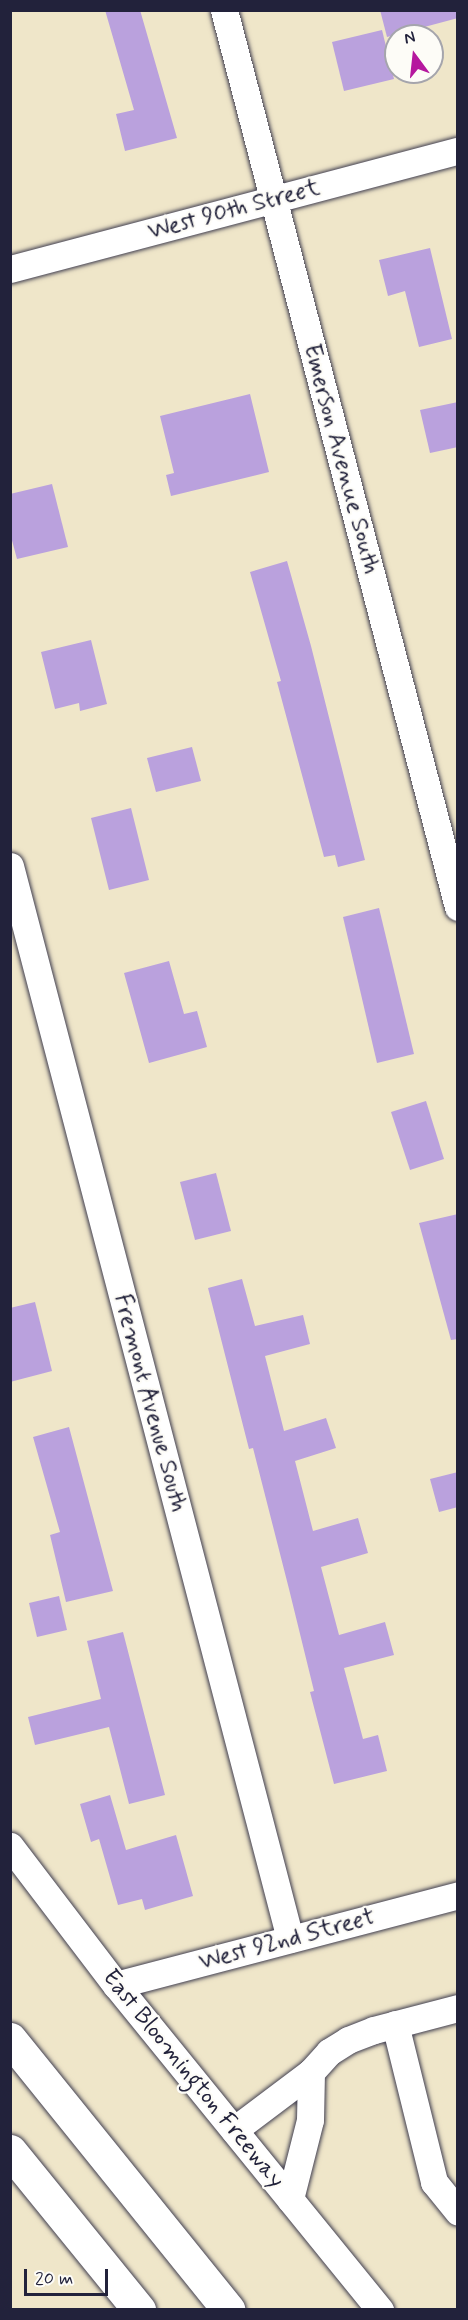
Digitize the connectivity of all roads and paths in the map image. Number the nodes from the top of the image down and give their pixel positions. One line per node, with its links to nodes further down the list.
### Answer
1 (224, 10): 3 (street, Emerson Avenue South)
2 (458, 151): 3 (street, West 90th Street)
3 (274, 200): 4 (street, West 90th Street); 6 (street, Emerson Avenue South)
4 (10, 269)
5 (10, 866): 9 (street, Fremont Avenue South)
6 (458, 908)
7 (10, 1846): 10 (street, East Bloomington Freeway)
8 (458, 1895): 9 (street, West 92nd Street)
9 (290, 1939): 10 (street, West 92nd Street)
10 (116, 1985): 15 (street, East Bloomington Freeway)
11 (458, 2008): 12 (street)
12 (395, 2024): 14 (street); 18 (street)
13 (10, 2039): 20 (highway)
14 (311, 2072): 15 (street); 17 (street)
15 (234, 2130): 17 (street, East Bloomington Freeway)
16 (10, 2151): 19 (highway)
17 (290, 2199): 21 (street, East Bloomington Freeway)
18 (458, 2212)
19 (139, 2310)
20 (229, 2310)
21 (380, 2310)

